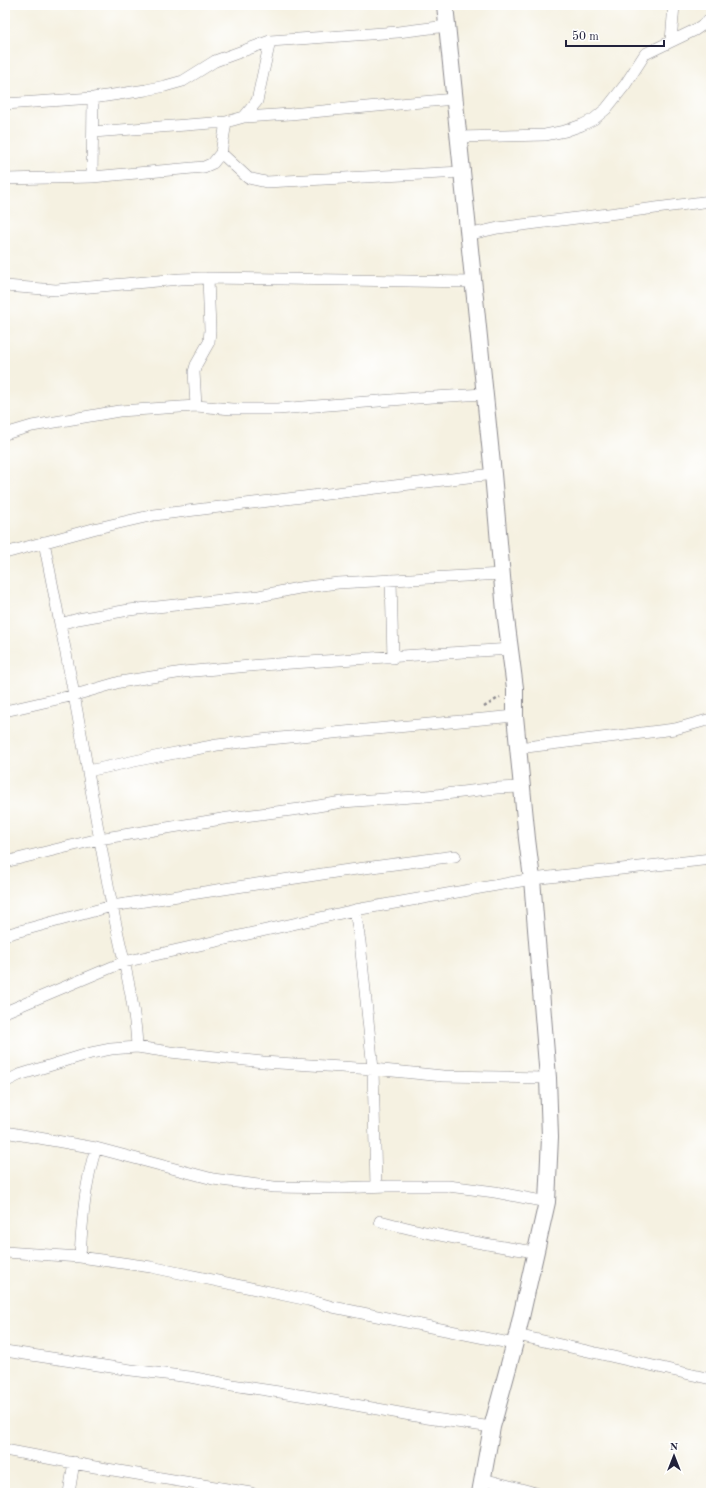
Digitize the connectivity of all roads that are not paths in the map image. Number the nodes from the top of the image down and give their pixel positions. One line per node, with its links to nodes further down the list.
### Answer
1 (445, 5): 4 (street)
2 (674, 5): 6 (street)
3 (711, 19): 6 (street)
4 (447, 26): 5 (street); 8 (street)
5 (270, 41): 7 (street); 10 (street)
6 (671, 41): 13 (street)
7 (93, 98): 9 (street); 12 (street)
8 (454, 99): 10 (street); 13 (street)
9 (5, 104)
10 (244, 117): 11 (street)
11 (226, 122): 12 (street); 14 (street)
12 (93, 132): 16 (street)
13 (458, 137): 15 (street)
14 (221, 153): 15 (street); 16 (street)
15 (462, 172): 19 (street)
16 (92, 177): 17 (street)
17 (5, 179)
18 (711, 201): 19 (street)
19 (468, 235): 21 (street)
20 (208, 278): 21 (street); 22 (street); 24 (street)
21 (472, 282): 23 (street)
22 (5, 286)
23 (484, 394): 24 (street); 26 (street)
24 (196, 406): 25 (street)
25 (5, 434)
26 (493, 474): 27 (street); 29 (street)
27 (44, 542): 28 (street); 31 (street)
28 (5, 553)
29 (502, 574): 30 (street); 32 (street)
30 (391, 580): 31 (street); 33 (street)
31 (60, 624): 34 (street)
32 (511, 649): 33 (street); 36 (street)
33 (393, 658): 34 (street)
34 (75, 695): 35 (street); 39 (street)
35 (5, 711)
36 (515, 716): 38 (street); 39 (street)
37 (711, 719): 38 (street)
38 (518, 748): 40 (street)
39 (88, 771): 41 (street)
40 (522, 787): 41 (street); 45 (street)
41 (100, 839): 44 (street); 46 (street)
42 (455, 856): 46 (street)
43 (711, 859): 45 (street)
44 (5, 862)
45 (532, 880): 47 (street); 53 (street)
46 (112, 906): 48 (street); 49 (street)
47 (355, 910): 49 (street); 52 (street)
48 (5, 935)
49 (124, 962): 50 (street); 51 (street)
50 (5, 1012)
51 (138, 1047): 52 (street); 54 (street)
52 (373, 1069): 53 (street); 57 (street)
53 (548, 1078): 58 (street)
54 (5, 1082)
55 (5, 1132): 56 (street)
56 (96, 1148): 57 (street); 62 (street)
57 (376, 1186): 58 (street)
58 (547, 1202): 61 (street)
59 (380, 1221): 61 (street)
60 (5, 1252): 62 (street)
61 (535, 1252): 63 (street)
62 (80, 1257): 63 (street)
63 (516, 1339): 65 (street); 66 (street)
64 (5, 1351): 66 (street)
65 (711, 1379)
66 (492, 1427): 69 (street)
67 (5, 1450): 68 (street)
68 (74, 1462): 70 (street); 71 (street)
69 (481, 1486): 72 (street)
70 (70, 1493)
71 (251, 1493)
72 (536, 1493)

